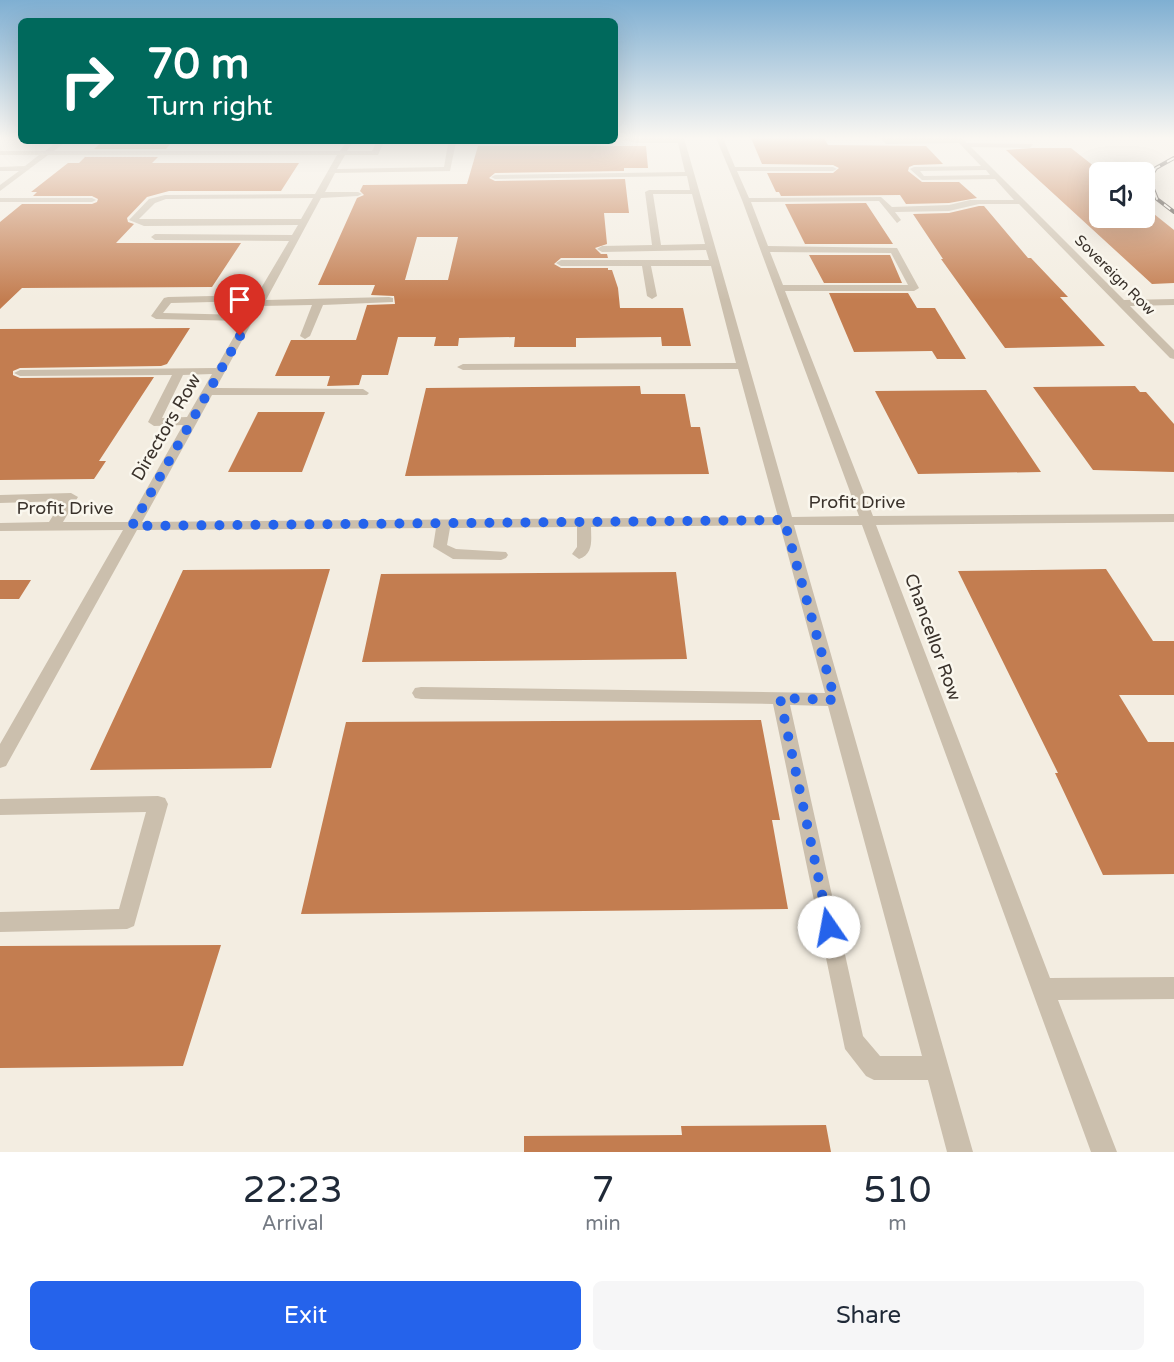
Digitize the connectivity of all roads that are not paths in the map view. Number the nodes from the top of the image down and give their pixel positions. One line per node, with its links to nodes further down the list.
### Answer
1 (322, 192): 6 (street, Directors Row)
2 (696, 192): 20 (street); 23 (street)
3 (742, 192): 10 (street, Chancellor Row)
4 (1011, 192): 13 (street, Sovereign Row)
5 (358, 194): 6 (street)
6 (320, 195): 17 (street, Directors Row); 17 (street)
7 (913, 198): 14 (street)
8 (0, 200): 9 (street)
9 (92, 200)
10 (746, 200): 15 (street); 22 (street, Chancellor Row)
11 (933, 202): 12 (street)
12 (980, 202): 13 (street); 14 (street)
13 (1021, 202): 32 (street, Sovereign Row)
14 (922, 209): 15 (street)
15 (889, 210): 16 (street)
16 (897, 220)
17 (304, 222): 19 (street, Directors Row)
18 (155, 237): 19 (street)
19 (296, 238): 28 (street, Directors Row)
20 (657, 248): 21 (street); 23 (street)
21 (602, 249)
22 (762, 249): 26 (street, Chancellor Row); 26 (street)
23 (713, 255): 25 (street); 36 (street)
24 (561, 263): 25 (street)
25 (646, 263): 27 (street)
26 (778, 288): 47 (street, Chancellor Row)
27 (652, 296)
28 (260, 300): 30 (street); 33 (street, Directors Row); 33 (street)
29 (389, 300): 30 (street)
30 (319, 301): 34 (street)
31 (1174, 302): 32 (street)
32 (1121, 303): 35 (street, Sovereign Row)
33 (250, 318): 38 (street, Directors Row)
34 (305, 336)
35 (1174, 356)
36 (744, 366): 37 (street); 46 (street)
37 (463, 368)
38 (220, 371): 39 (street); 41 (street, Directors Row)
39 (178, 372): 40 (street); 43 (street)
40 (20, 373)
41 (209, 391): 42 (street); 43 (street, Directors Row)
42 (363, 393)
43 (191, 422): 51 (street, Directors Row)
44 (0, 499): 50 (street)
45 (1174, 518): 47 (street, Profit Drive)
46 (784, 520): 47 (street, Profit Drive); 48 (street, Profit Drive); 57 (street)
47 (868, 521): 62 (street, Chancellor Row)
48 (584, 523): 49 (street, Profit Drive); 53 (street)
49 (443, 525): 51 (street, Profit Drive); 54 (street)
50 (54, 526): 51 (street, Profit Drive); 52 (street, Profit Drive)
51 (132, 526): 58 (street, Directors Row)
52 (0, 527)
53 (579, 554)
54 (501, 555)
55 (421, 693): 56 (street)
56 (780, 698): 57 (street); 63 (street)
57 (835, 700): 63 (street)
58 (0, 761)
59 (0, 807): 60 (street)
60 (0, 922)
61 (1174, 988): 62 (street)
62 (1043, 989): 65 (street, Chancellor Row)
63 (937, 1068): 64 (street)
64 (960, 1152)
65 (1104, 1152)

